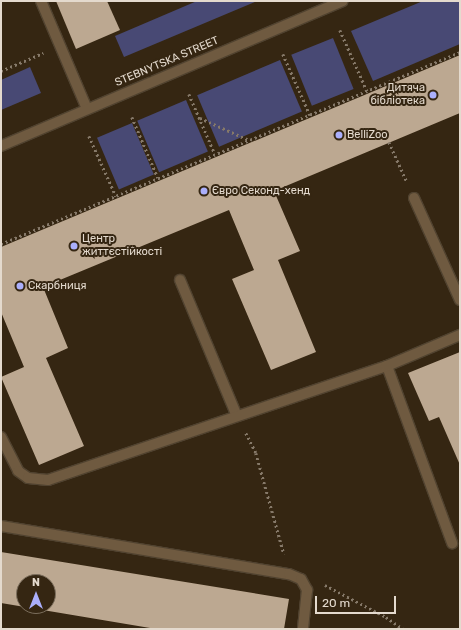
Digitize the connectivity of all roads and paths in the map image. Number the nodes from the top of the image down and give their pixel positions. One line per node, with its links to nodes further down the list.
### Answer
1 (41, 1): 4 (street)
2 (342, 1): 10 (street, STEBNYTSKA STREET)
3 (340, 30): 8 (path)
4 (60, 46): 7 (path); 10 (street)
5 (460, 52): 8 (path)
6 (284, 54): 11 (path)
7 (1, 71)
8 (367, 90): 11 (path)
9 (189, 94): 13 (path)
10 (87, 109): 17 (street, STEBNYTSKA STREET)
11 (310, 114): 15 (path)
12 (132, 117): 19 (path)
13 (199, 118): 15 (path); 18 (path)
14 (90, 136): 20 (path)
15 (249, 140): 18 (path)
16 (390, 142): 21 (path)
17 (1, 146)
18 (215, 154): 19 (path)
19 (158, 178): 20 (path)
20 (116, 196): 22 (path)
21 (414, 198): 24 (street)
22 (1, 244)
23 (180, 280): 27 (street)
24 (460, 300)
25 (460, 335): 26 (street)
26 (386, 366): 27 (street); 30 (street)
27 (237, 416): 28 (street); 31 (path)
28 (1, 437)
29 (1, 526): 31 (street)
30 (452, 543)
31 (289, 574): 32 (street)
32 (301, 579): 33 (street); 34 (path)
33 (303, 629)
34 (403, 629)

